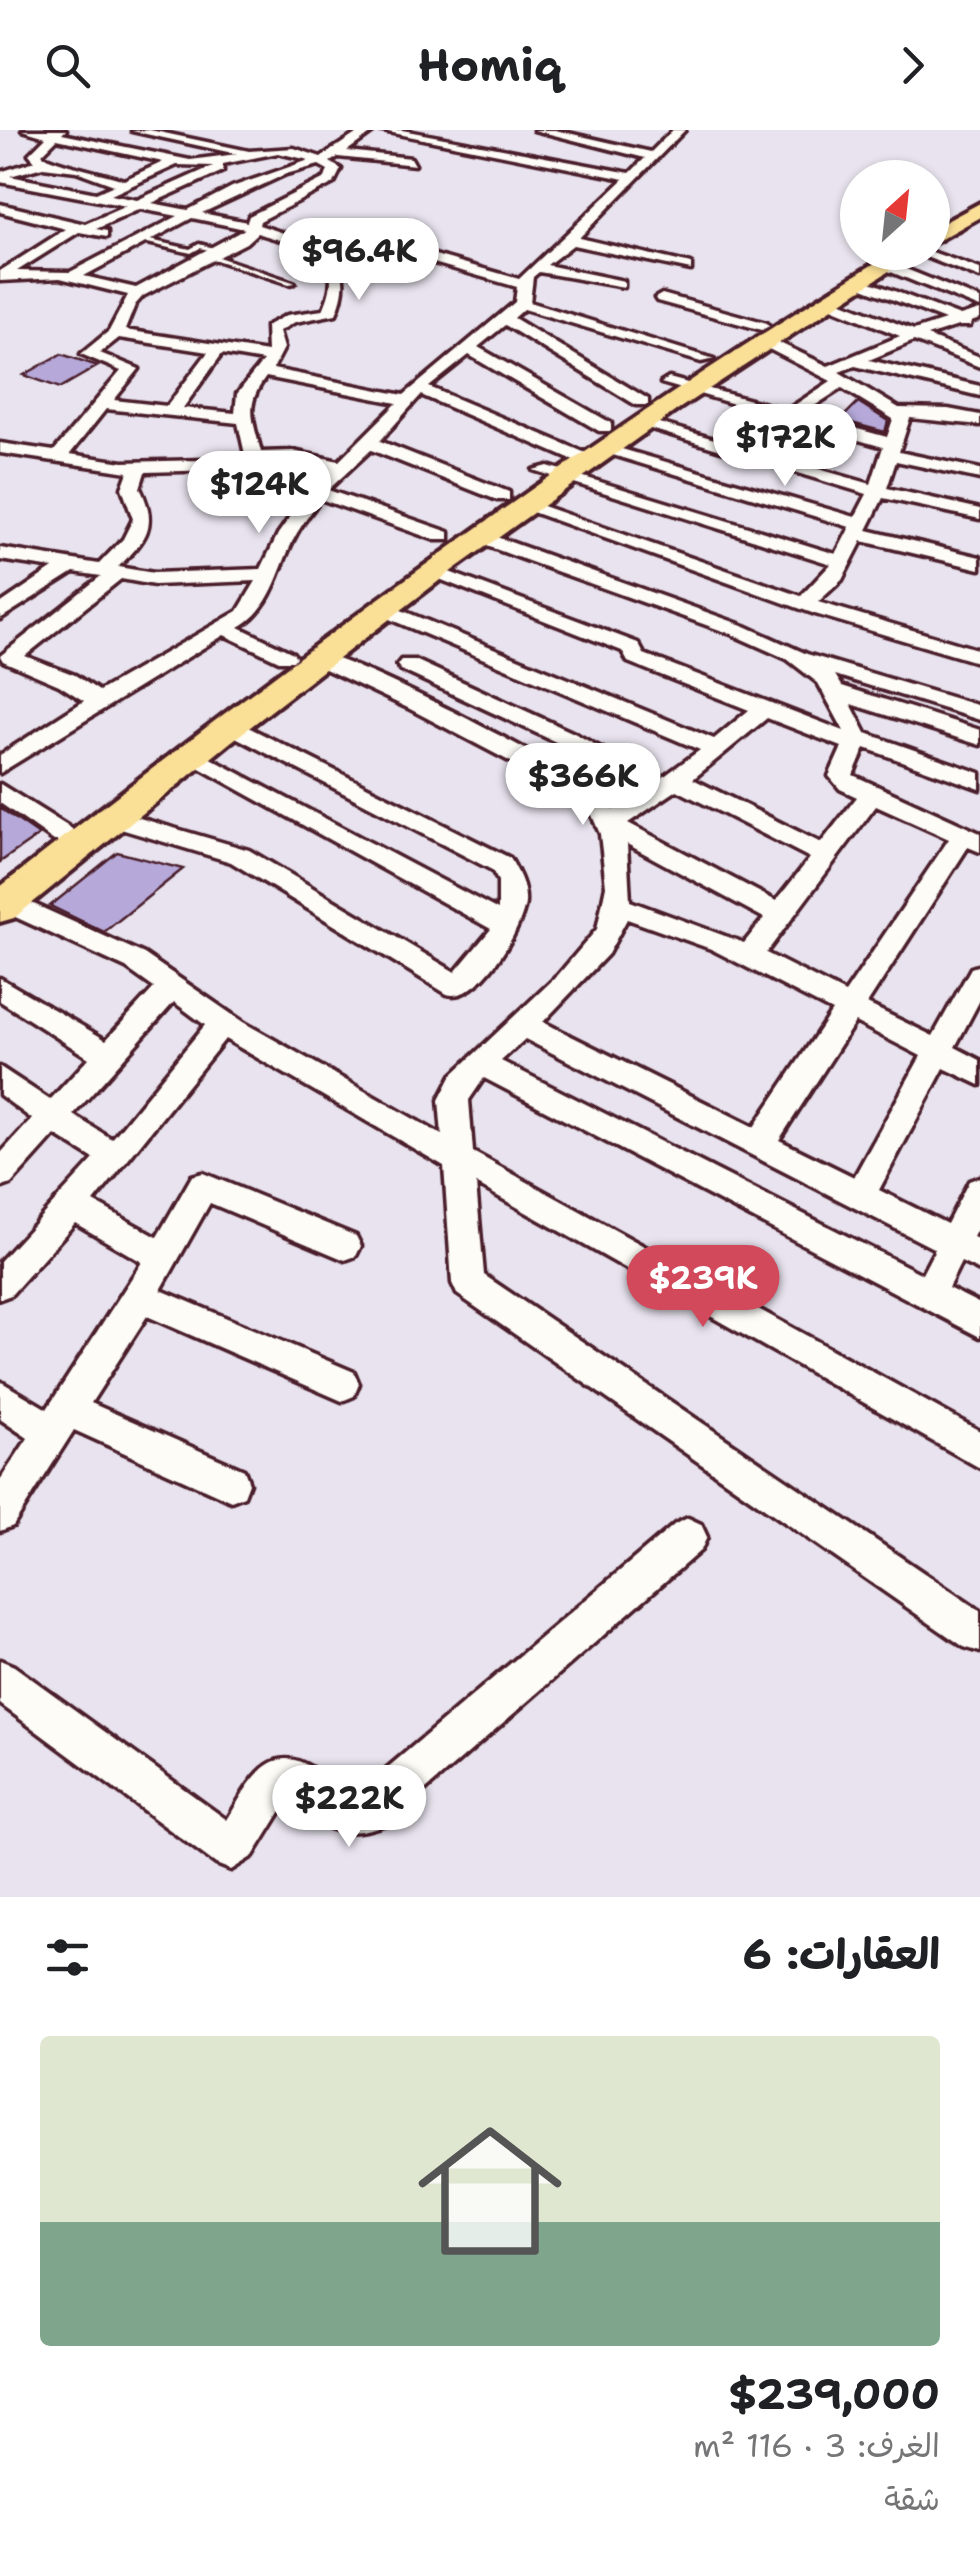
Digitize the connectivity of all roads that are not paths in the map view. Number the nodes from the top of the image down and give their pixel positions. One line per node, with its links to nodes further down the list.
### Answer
1 (28, 130): 7 (street)
2 (370, 130): 12 (street)
3 (384, 130): 8 (street)
4 (540, 130): 13 (street)
5 (679, 130): 13 (street)
6 (138, 131): 11 (street)
7 (58, 132): 14 (street); 17 (street)
8 (406, 132): 20 (street)
9 (261, 136): 10 (street)
10 (277, 138): 11 (street); 12 (street)
11 (239, 154): 15 (street); 18 (street)
12 (331, 156): 16 (street); 18 (street); 32 (street)
13 (654, 156): 20 (street)
14 (173, 162): 15 (street); 21 (street)
15 (216, 162): 24 (street)
16 (412, 162)
17 (42, 163): 19 (street); 21 (street)
18 (282, 171): 28 (street)
19 (0, 177): 22 (street)
20 (634, 177): 35 (street)
21 (123, 184): 22 (street)
22 (101, 195): 24 (street); 30 (street)
23 (980, 198): 29 (main road)
24 (140, 204): 28 (street); 33 (street)
25 (0, 208): 27 (street)
26 (980, 210): 34 (main road)
27 (23, 214): 30 (street); 31 (street)
28 (184, 216): 32 (street); 36 (street)
29 (950, 216)
30 (62, 222): 33 (street)
31 (0, 224)
32 (252, 226): 37 (street); 38 (street)
33 (84, 227): 36 (street); 45 (street)
34 (950, 228)
35 (570, 240): 40 (street); 41 (street)
36 (140, 241): 38 (lane); 47 (street)
37 (313, 244): 52 (street); 68 (street)
38 (217, 254): 49 (lane); 51 (street)
39 (950, 263): 46 (street)
40 (535, 267): 50 (street); 52 (street)
41 (686, 268)
42 (871, 270): 61 (main road)
43 (876, 270): 48 (main road)
44 (918, 270): 55 (street)
45 (4, 272): 47 (street)
46 (980, 274)
47 (73, 276): 51 (street)
48 (860, 282): 54 (main road); 58 (street)
49 (291, 283)
50 (619, 284)
51 (138, 293): 60 (street)
52 (522, 294): 57 (street); 65 (street)
53 (662, 298): 61 (street)
54 (827, 301): 61 (main road); 62 (street)
55 (980, 304)
56 (980, 314): 58 (street)
57 (508, 320): 63 (street); 75 (street)
58 (958, 320): 59 (street); 62 (street)
59 (980, 328)
60 (116, 333): 64 (street); 73 (street)
61 (762, 333): 65 (main road); 69 (street); 70 (main road)
62 (917, 334): 66 (street); 67 (street)
63 (468, 348): 72 (street); 85 (street)
64 (217, 351): 68 (street); 74 (street)
65 (706, 359): 70 (main road)
66 (856, 361): 69 (street); 71 (street)
67 (980, 362)
68 (269, 365): 72 (street); 78 (street)
69 (834, 376): 76 (street); 77 (street)
70 (678, 386): 75 (main road); 76 (street)
71 (980, 391)
72 (413, 394): 81 (street); 85 (street)
73 (104, 404): 74 (street); 84 (street)
74 (171, 412): 78 (street)
75 (644, 413): 85 (main road); 90 (street)
76 (789, 416): 83 (street)
77 (900, 417): 79 (street); 80 (street); 83 (street)
78 (244, 419): 86 (street)
79 (980, 420)
80 (980, 436)
81 (370, 442): 88 (street); 92 (street)
82 (0, 448): 84 (street)
83 (893, 450): 89 (street); 90 (street)
84 (60, 456): 87 (street)
85 (577, 456): 92 (main road); 94 (street); 98 (street)
86 (257, 461): 87 (street); 88 (street); 91 (street)
87 (138, 468): 102 (street)
88 (342, 468): 91 (street)
89 (980, 474)
90 (880, 484): 93 (street); 94 (street)
91 (317, 492): 95 (street); 103 (street)
92 (513, 500): 95 (main road); 96 (main road); 104 (street)
93 (980, 514)
94 (861, 530): 98 (street); 99 (street)
95 (442, 536): 110 (main road)
96 (477, 536): 101 (main road); 109 (street)
97 (0, 554): 100 (street)
98 (843, 562): 104 (street)
99 (980, 563)
100 (73, 564): 102 (street); 106 (street)
101 (429, 570): 105 (main road); 117 (street)
102 (110, 572): 103 (street); 112 (street)
103 (268, 575): 107 (street)
104 (805, 604): 111 (street)
105 (382, 609): 108 (street); 110 (main road)
106 (0, 613)
107 (227, 629): 110 (street); 116 (street)
108 (444, 634): 113 (street); 122 (street)
109 (794, 655): 115 (street); 119 (street)
110 (301, 657): 114 (street); 118 (main road)
111 (980, 657)
112 (7, 661): 116 (street)
113 (408, 665): 114 (street); 126 (street)
114 (385, 686): 130 (street)
115 (835, 691): 120 (street); 121 (street)
116 (100, 702): 124 (street)
117 (763, 710): 121 (street); 122 (street)
118 (236, 712): 123 (main road); 131 (main road); 137 (street)
119 (980, 712)
120 (980, 738)
121 (855, 740): 125 (street); 128 (street)
122 (717, 749): 126 (street)
123 (189, 756): 129 (main road); 137 (street)
124 (0, 765)
125 (980, 781)
126 (668, 785): 130 (street); 133 (street)
127 (0, 792): 131 (street)
128 (871, 795): 132 (street); 133 (street)
129 (112, 818): 134 (main road); 137 (street)
130 (610, 824): 135 (street); 136 (street)
131 (63, 835): 134 (main road)
132 (972, 839): 142 (street)
133 (825, 856): 136 (street)
134 (2, 899): 140 (street)
135 (618, 906): 138 (street); 144 (street)
136 (780, 915): 138 (street)
137 (506, 926)
138 (748, 957): 142 (street)
139 (980, 975): 145 (street)
140 (172, 986): 143 (street); 146 (street)
141 (0, 988): 146 (street)
142 (848, 1008): 145 (street); 151 (street)
143 (223, 1022): 152 (street); 153 (street)
144 (520, 1024): 147 (street); 151 (street)
145 (938, 1053): 148 (street); 156 (street)
146 (109, 1056): 150 (street)
147 (480, 1063): 153 (street); 162 (street)
148 (980, 1073)
149 (0, 1080): 150 (street)
150 (52, 1118): 152 (street); 154 (street)
151 (759, 1144): 156 (street)
152 (116, 1156): 157 (street)
153 (457, 1156): 168 (street); 172 (street)
154 (5, 1161)
155 (980, 1192): 159 (street)
156 (860, 1196): 159 (street)
157 (73, 1206): 160 (street); 161 (street)
158 (345, 1246): 160 (street)
159 (967, 1250): 162 (street)
160 (163, 1257): 163 (street)
161 (0, 1284)
162 (928, 1295): 164 (street)
163 (140, 1297): 165 (street); 167 (street)
164 (980, 1322)
165 (342, 1384)
166 (0, 1398): 167 (street)
167 (61, 1422): 169 (street); 170 (street)
168 (980, 1450)
169 (231, 1483)
170 (0, 1513)
171 (688, 1537): 173 (street)
172 (978, 1633)
173 (0, 1680)

